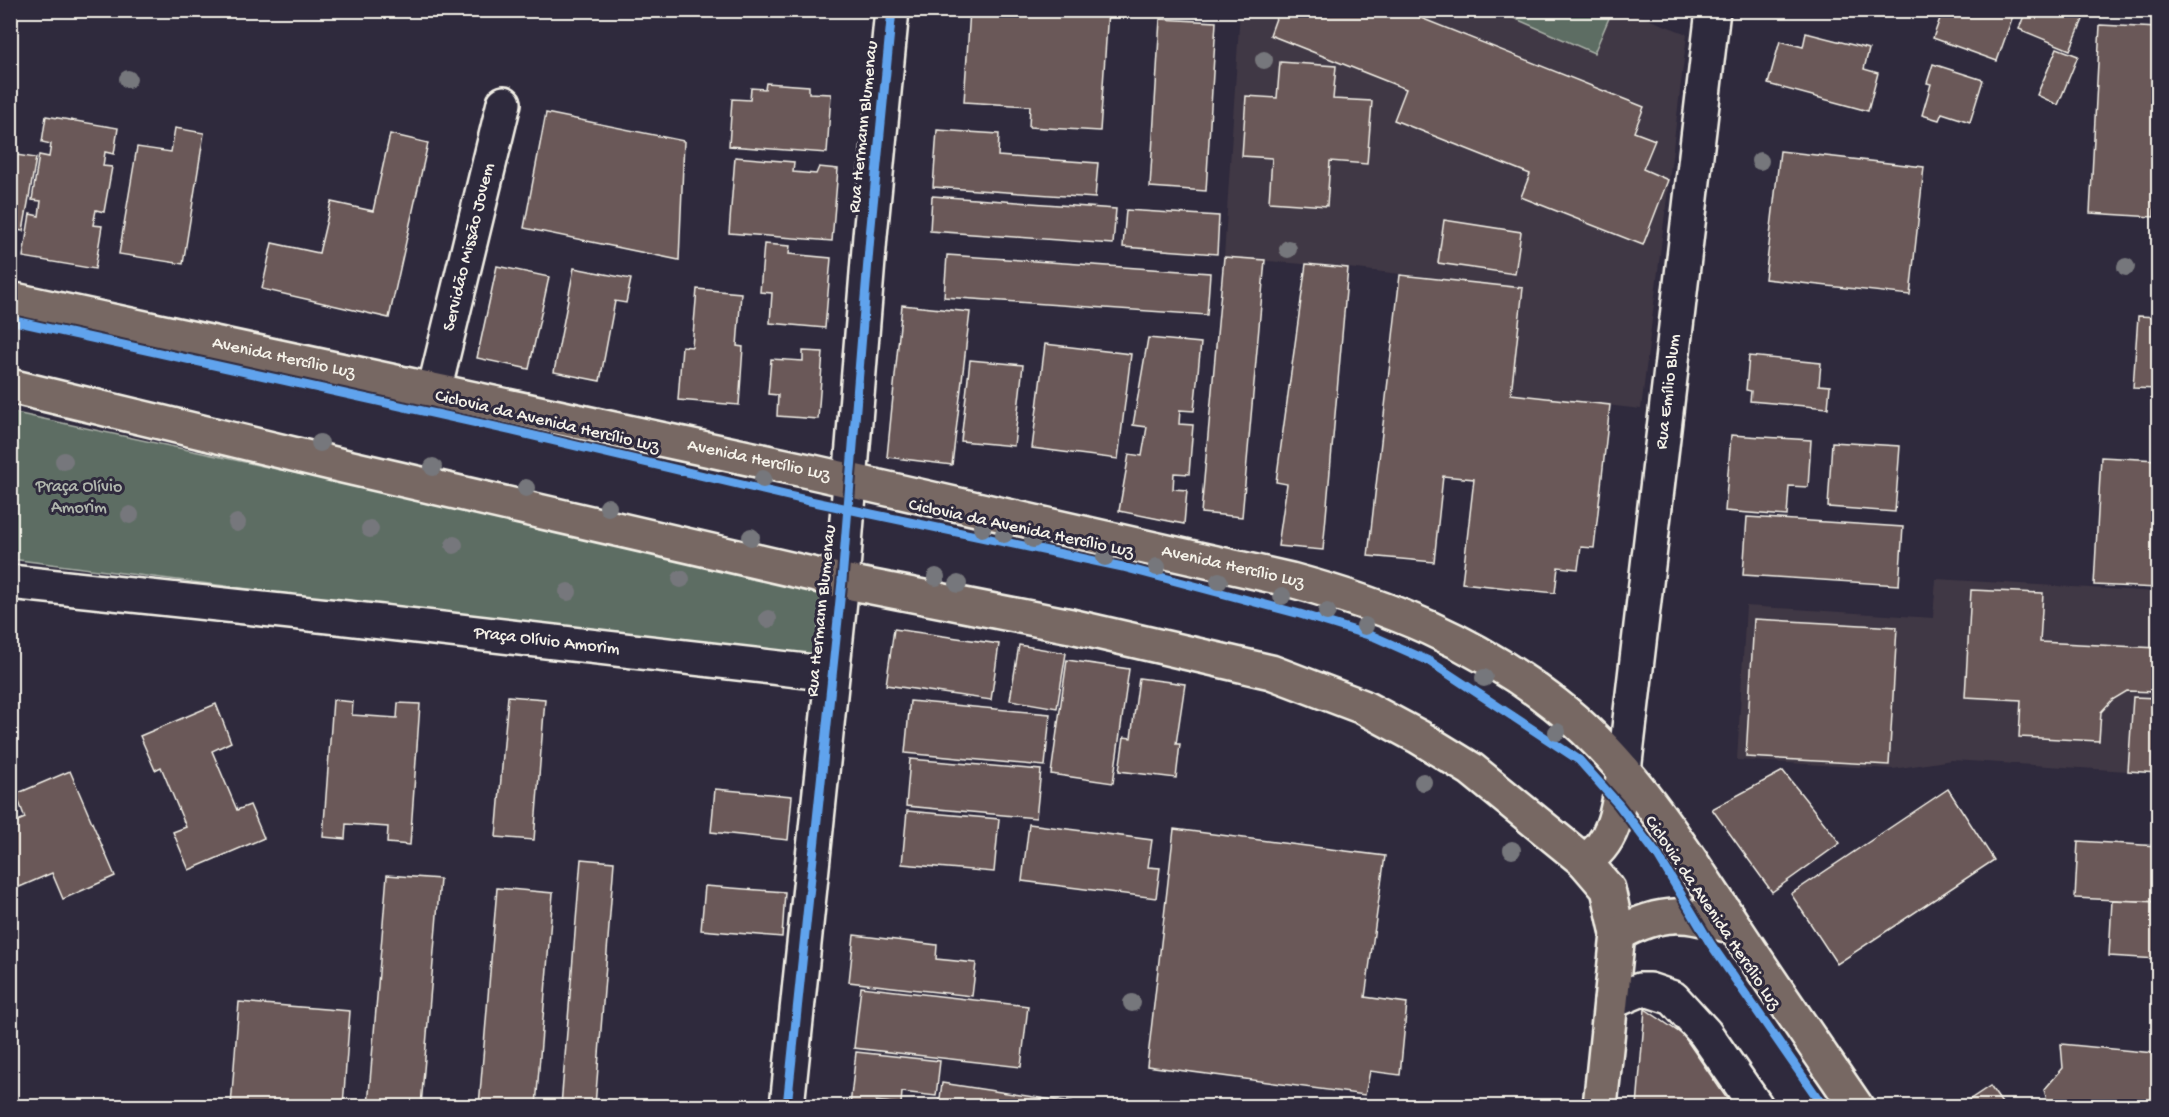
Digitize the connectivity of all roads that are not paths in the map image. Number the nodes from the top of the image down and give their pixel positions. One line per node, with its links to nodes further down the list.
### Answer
1 (891, 10): 7 (street, Rua Hermann Blumenau)
2 (1713, 10): 11 (street, Rua Emílio Blum)
3 (504, 103): 6 (street, Servidão Missão Jovem)
4 (10, 299): 6 (main road, Avenida Hercílio Luz)
5 (10, 386): 8 (main road)
6 (434, 390): 7 (main road, Avenida Hercílio Luz)
7 (851, 481): 8 (street, Rua Hermann Blumenau); 11 (main road, Avenida Hercílio Luz)
8 (842, 581): 10 (street, Rua Hermann Blumenau); 12 (main road)
9 (10, 582): 10 (street, Praça Olívio Amorim)
10 (832, 674): 16 (street, Rua Hermann Blumenau)
11 (1624, 771): 12 (main road); 13 (main road, Avenida Hercílio Luz)
12 (1584, 861): 14 (main road)
13 (1734, 927): 14 (main road); 19 (main road, Avenida Hercílio Luz)
14 (1618, 934): 15 (main road)
15 (1611, 1002): 17 (main road); 18 (street)
16 (787, 1107)
17 (1600, 1107)
18 (1756, 1107)
19 (1856, 1107)

